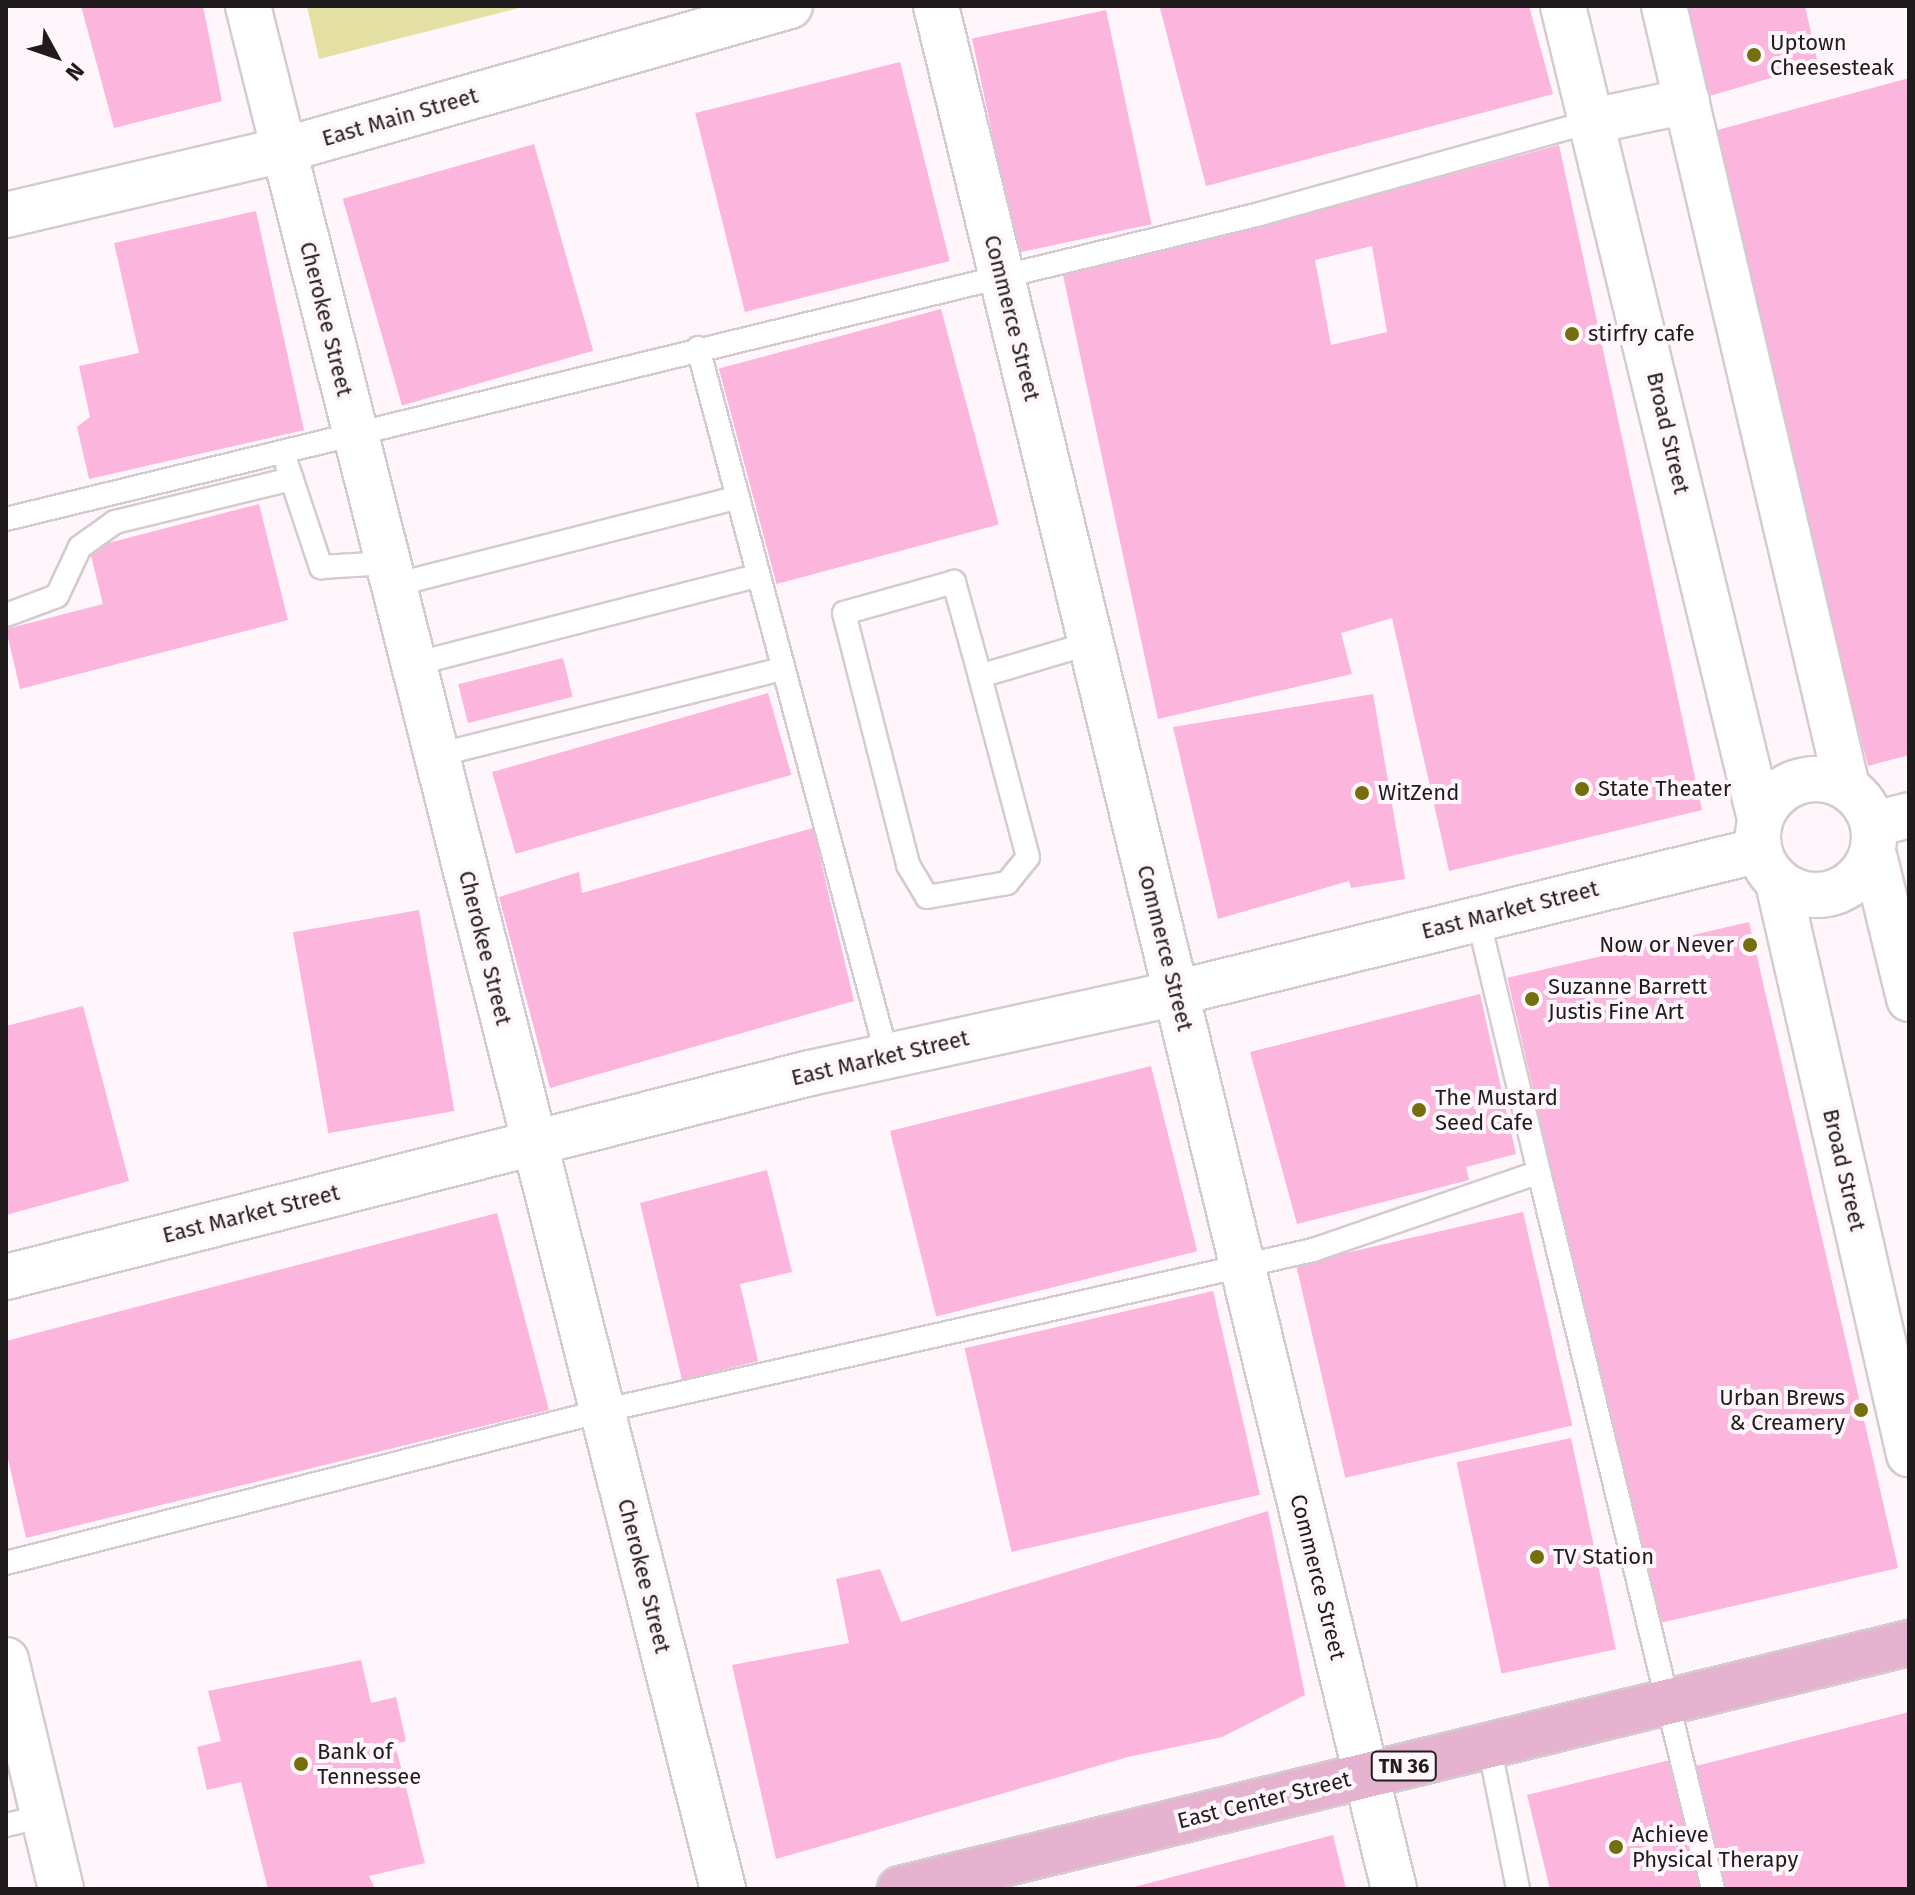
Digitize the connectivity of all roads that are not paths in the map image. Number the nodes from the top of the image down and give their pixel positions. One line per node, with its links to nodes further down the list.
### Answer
1 (248, 6): 8 (street, Cherokee Street)
2 (790, 6): 8 (street, East Main Street)
3 (936, 6): 10 (street, Commerce Street)
4 (1563, 6): 7 (street, Broad Street)
5 (1664, 6): 6 (street)
6 (1687, 101): 7 (street); 25 (street)
7 (1593, 121): 10 (lane); 26 (street, Broad Street)
8 (284, 150): 9 (street, East Main Street); 12 (street, Cherokee Street)
9 (6, 215)
10 (1001, 273): 11 (lane); 20 (street, Commerce Street)
11 (698, 348): 12 (lane); 15 (lane)
12 (355, 432): 13 (lane); 17 (street, Cherokee Street)
13 (283, 451): 14 (lane); 16 (lane)
14 (292, 479): 17 (lane); 19 (lane)
15 (738, 497): 17 (lane); 18 (lane)
16 (6, 519)
17 (391, 574): 21 (street, Cherokee Street)
18 (756, 576): 21 (lane); 22 (lane)
19 (6, 615)
20 (1091, 643): 23 (lane); 30 (street, Commerce Street)
21 (414, 664): 24 (street, Cherokee Street)
22 (781, 669): 24 (lane); 32 (lane)
23 (980, 676): 23 (lane)
24 (437, 755): 33 (street, Cherokee Street)
25 (1847, 787): 26 (street); 27 (street)
26 (1757, 833): 28 (street); 29 (street, East Market Street)
27 (1887, 833): 28 (street); 31 (street)
28 (1779, 887): 38 (street, Broad Street)
29 (1478, 917): 30 (street, East Market Street); 34 (lane)
30 (1176, 993): 32 (street, East Market Street); 35 (street, Commerce Street)
31 (1909, 999)
32 (887, 1056): 33 (street, East Market Street)
33 (534, 1141): 36 (street, East Market Street); 37 (street, Cherokee Street)
34 (1539, 1172): 35 (lane); 42 (lane)
35 (1242, 1267): 37 (lane); 44 (street, Commerce Street)
36 (6, 1277)
37 (602, 1411): 39 (lane); 47 (street, Cherokee Street)
38 (1909, 1454)
39 (6, 1563)
40 (1909, 1643): 42 (main road, East Center Street / TN 36)
41 (6, 1660): 45 (street)
42 (1670, 1701): 43 (main road, East Center Street / TN 36); 51 (lane)
43 (1489, 1745): 44 (main road, East Center Street / TN 36); 50 (lane)
44 (1367, 1775): 48 (main road, East Center Street / TN 36); 49 (street, Commerce Street)
45 (25, 1820): 46 (street)
46 (61, 1889)
47 (723, 1889)
48 (900, 1889)
49 (1394, 1889)
50 (1518, 1889)
51 (1713, 1889)

